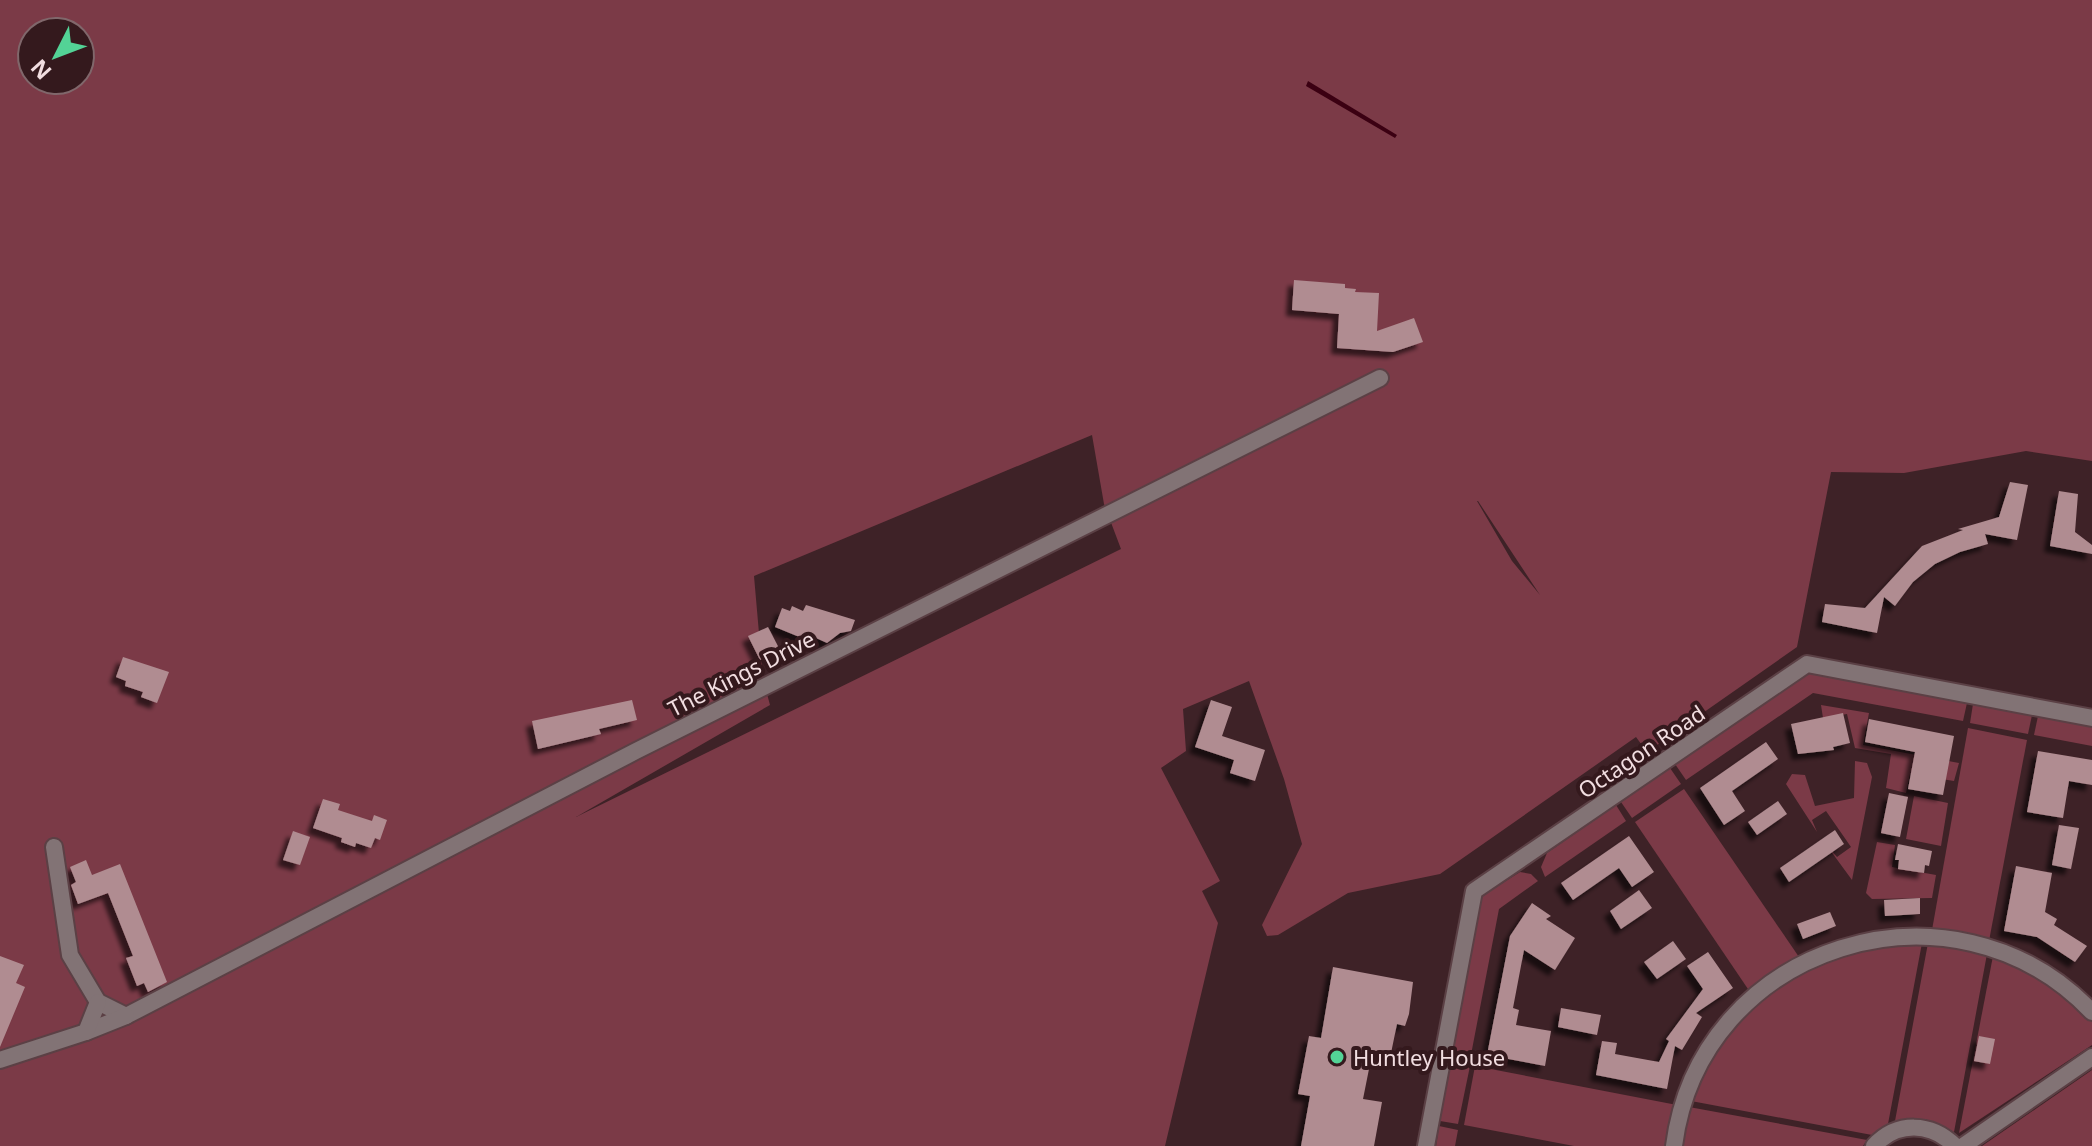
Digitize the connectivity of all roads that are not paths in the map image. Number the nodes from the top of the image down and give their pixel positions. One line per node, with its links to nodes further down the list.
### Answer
1 (1380, 378): 6 (street, The Kings Drive)
2 (2092, 718): 10 (street, Octagon Road)
3 (54, 847): 4 (street)
4 (98, 1002): 6 (street); 7 (street)
5 (2092, 1012): 11 (street)
6 (126, 1016): 7 (street, The Kings Drive)
7 (86, 1032): 9 (street, The Kings Drive)
8 (2092, 1057): 14 (street)
9 (0, 1060)
10 (1426, 1146)
11 (1674, 1146)
12 (1874, 1146): 13 (street)
13 (1955, 1146)
14 (1963, 1146)

